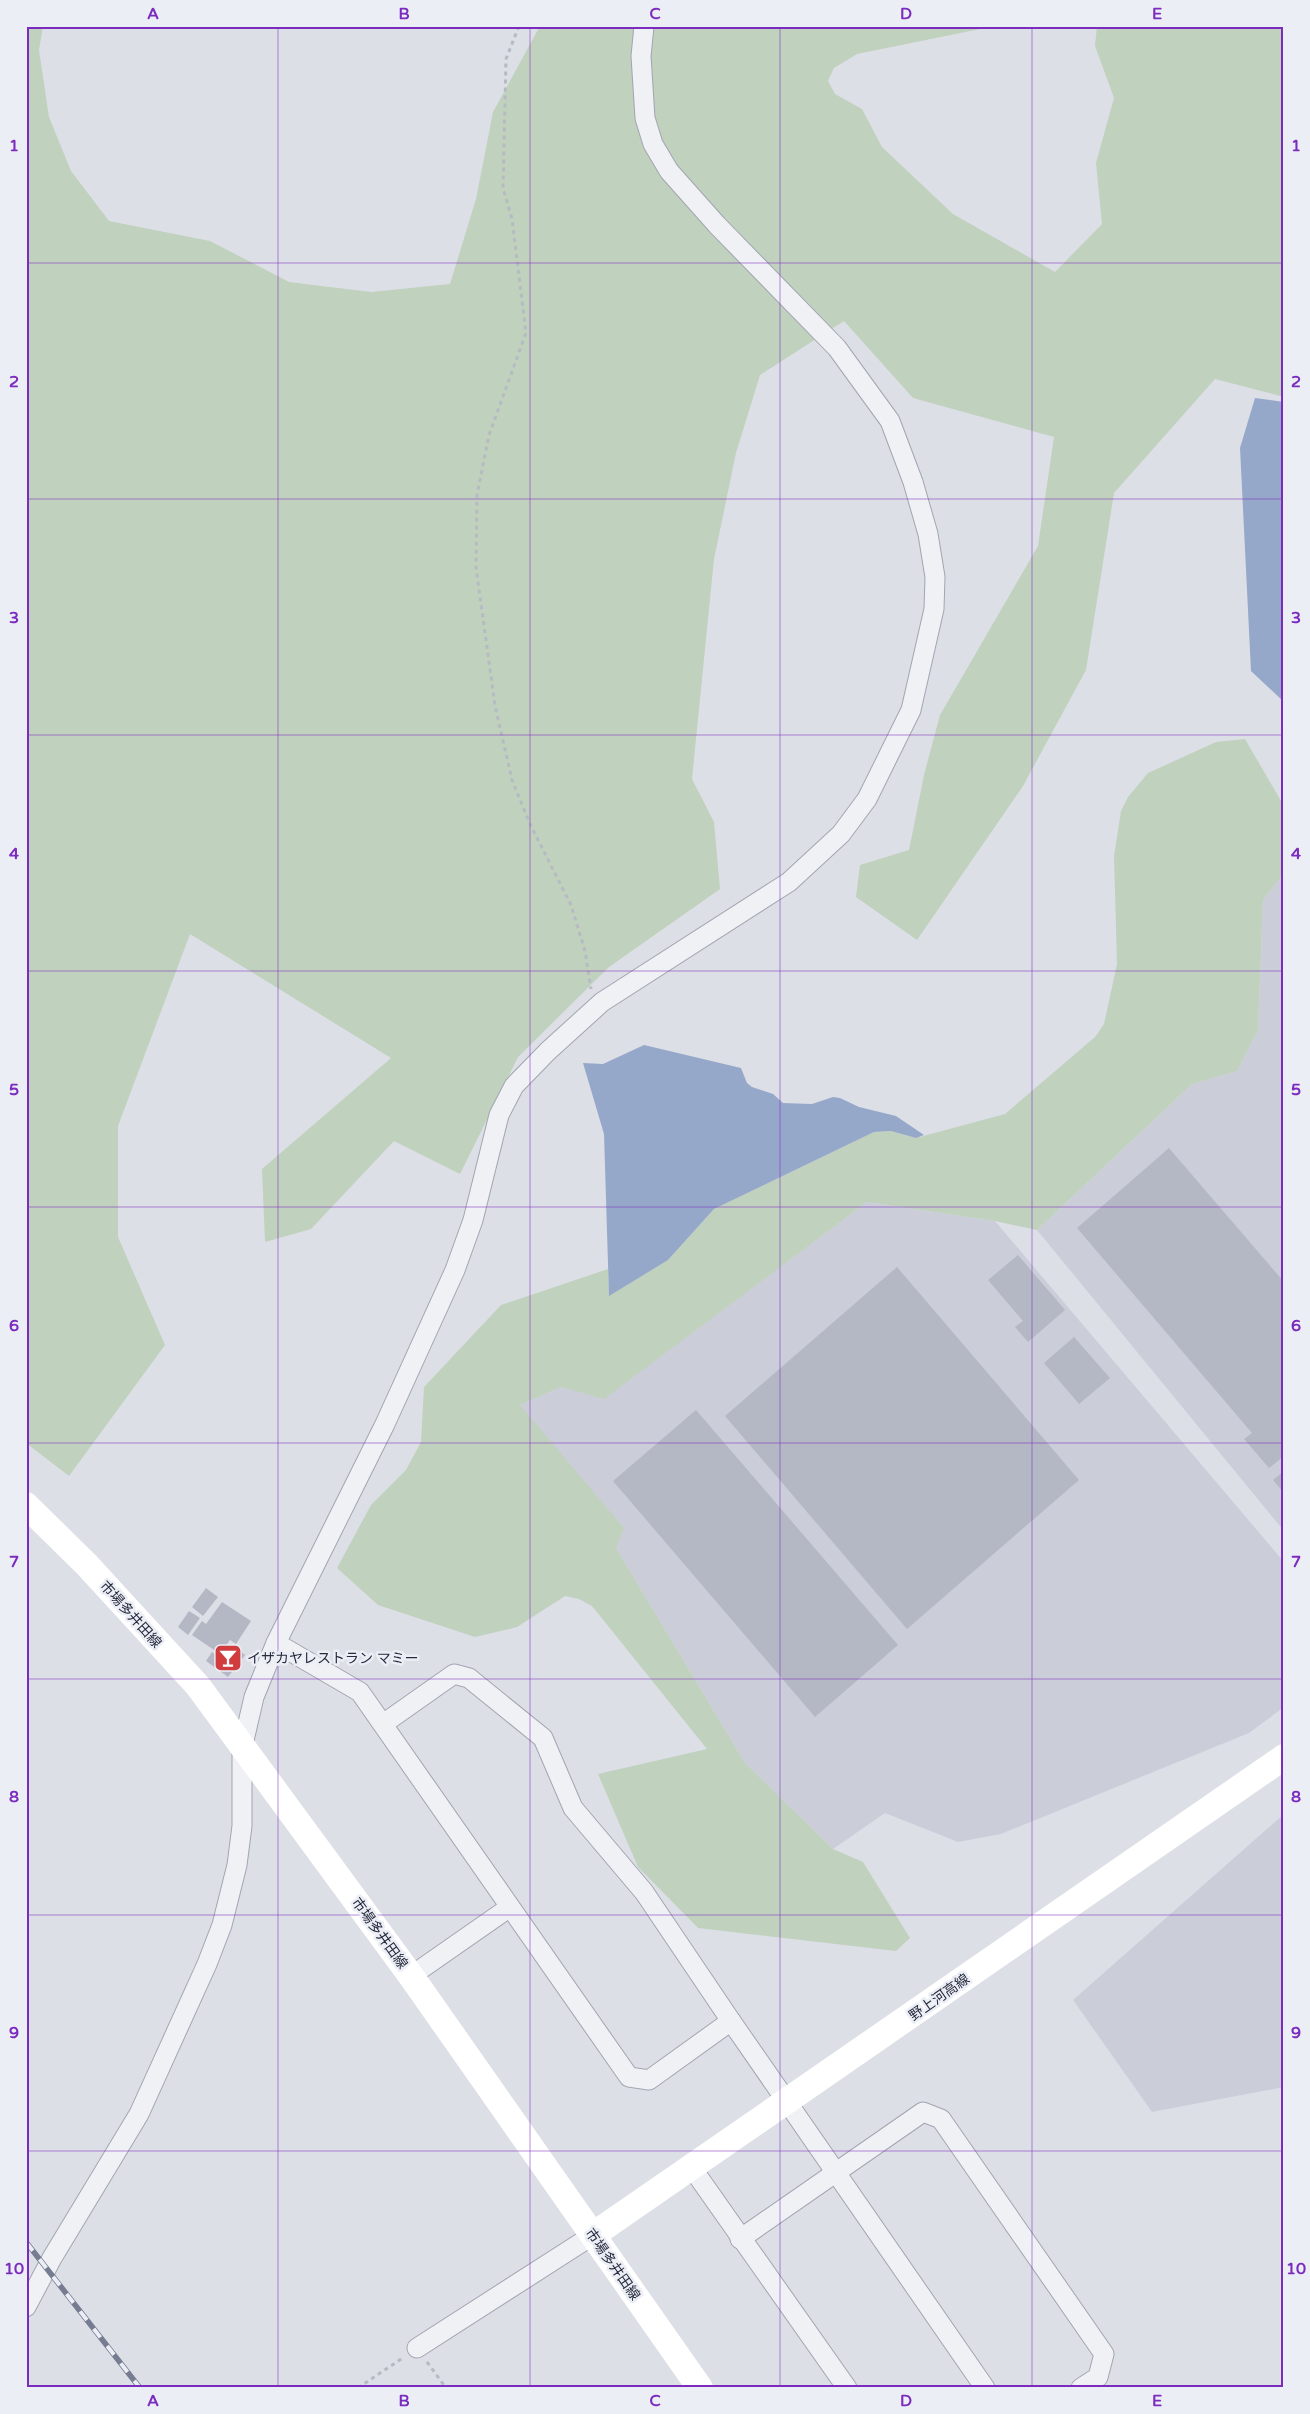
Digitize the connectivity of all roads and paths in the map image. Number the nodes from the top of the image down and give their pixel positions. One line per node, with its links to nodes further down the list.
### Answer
1 (519, 26): 3 (path)
2 (644, 26): 3 (street)
3 (594, 1009): 5 (street)
4 (26, 1505): 7 (main road, 市場多井田線)
5 (276, 1643): 6 (street); 7 (street)
6 (383, 1724): 9 (street); 11 (street)
7 (242, 1749): 10 (main road, 市場多井田線); 17 (street)
8 (1284, 1757): 12 (main road, 野上河高線)
9 (510, 1907): 10 (street); 11 (street)
10 (411, 1976): 15 (main road, 市場多井田線)
11 (731, 2021): 12 (street)
12 (787, 2102): 13 (main road, 野上河高線); 14 (street)
13 (692, 2168): 15 (main road, 野上河高線); 16 (street)
14 (836, 2173): 16 (street); 23 (street); 24 (street)
15 (593, 2235): 18 (street); 21 (main road, 市場多井田線)
16 (740, 2239): 22 (street)
17 (26, 2307)
18 (417, 2348): 19 (path); 20 (path)
19 (358, 2388)
20 (446, 2388)
21 (700, 2388)
22 (847, 2388)
23 (985, 2388)
24 (1081, 2388)

